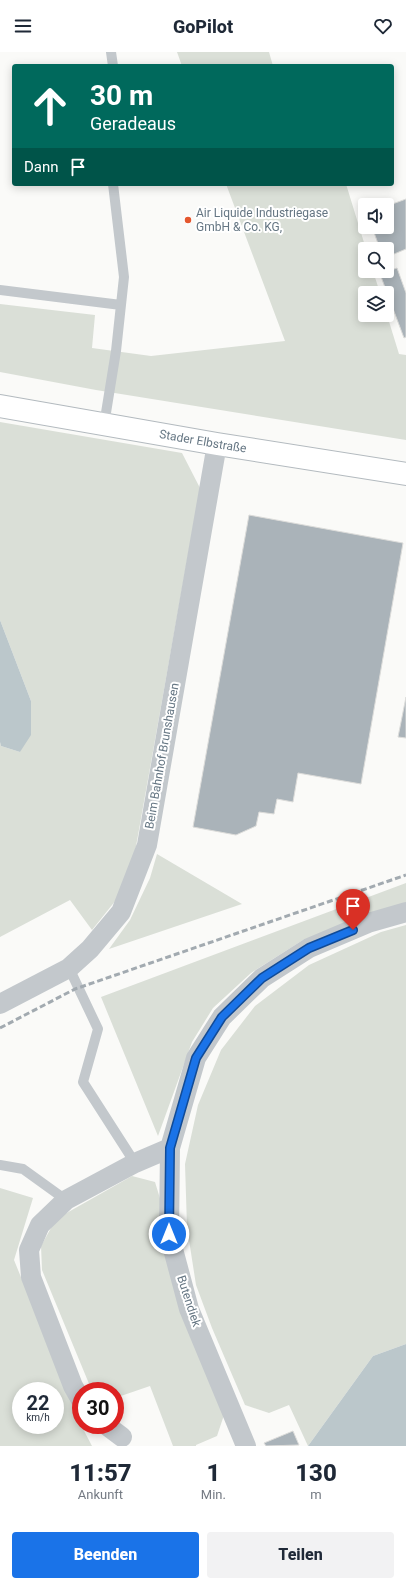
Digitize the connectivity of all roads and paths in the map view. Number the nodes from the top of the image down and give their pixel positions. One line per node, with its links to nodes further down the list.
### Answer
1 (111, 52): 2 (lane)
2 (113, 64)
3 (113, 186): 5 (lane)
4 (0, 290): 5 (lane)
5 (121, 305): 7 (lane)
6 (0, 406): 7 (street, Stader Elbstraße)
7 (104, 425): 8 (street, Stader Elbstraße)
8 (217, 444): 9 (street, Stader Elbstraße); 11 (street, Beim Bahnhof Brunshausen)
9 (406, 474)
10 (406, 912): 13 (street, Butendiek)
11 (69, 968): 12 (street, Beim Bahnhof Brunshausen); 14 (lane)
12 (0, 1004)
13 (170, 1148): 14 (street); 20 (street, Butendiek)
14 (135, 1163): 16 (street)
15 (0, 1165): 16 (lane)
16 (66, 1200): 17 (street)
17 (72, 1383)
18 (118, 1434): 19 (street)
19 (122, 1437)
20 (246, 1446)

